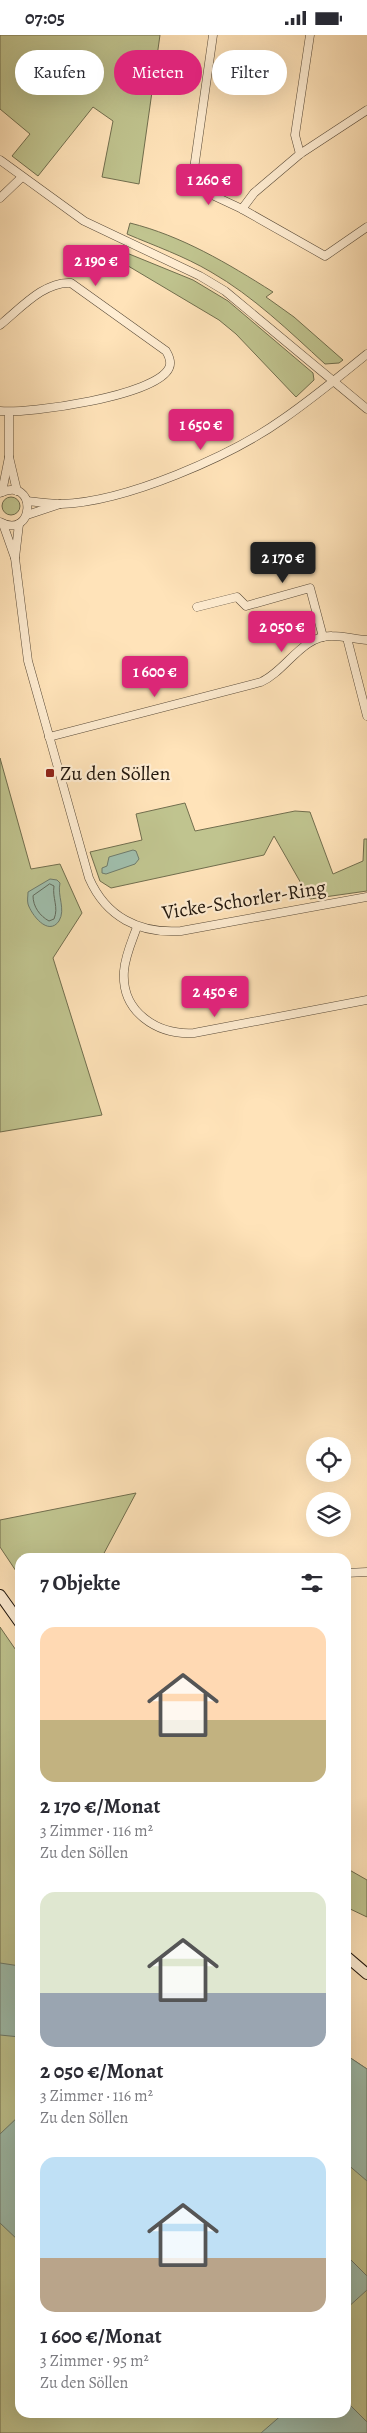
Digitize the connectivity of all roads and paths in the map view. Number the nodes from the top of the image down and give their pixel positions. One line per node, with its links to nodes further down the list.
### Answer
1 (213, 35): 8 (street)
2 (310, 35): 4 (street)
3 (367, 110): 4 (street)
4 (300, 154): 8 (street)
5 (0, 160): 6 (street)
6 (22, 177): 7 (street); 12 (street)
7 (0, 198)
8 (242, 209): 9 (street)
9 (367, 227)
10 (0, 325): 15 (street)
11 (367, 354): 12 (street)
12 (333, 381): 13 (street); 20 (street)
13 (367, 409)
14 (0, 411): 15 (street)
15 (9, 412): 16 (street)
16 (10, 457): 17 (street); 18 (street)
17 (17, 491): 18 (street); 19 (street)
18 (1, 493)
19 (27, 501): 20 (street); 21 (street)
20 (60, 504): 21 (street)
21 (27, 515): 23 (street)
22 (1, 523): 23 (street, Vicke-Schorler-Ring); 24 (street, Vicke-Schorler-Ring)
23 (19, 523): 24 (street, Vicke-Schorler-Ring)
24 (15, 558): 30 (street, Vicke-Schorler-Ring)
25 (197, 607): 26 (street)
26 (324, 637): 27 (street); 30 (street)
27 (347, 638): 28 (street); 29 (street)
28 (367, 640)
29 (367, 716)
30 (49, 737): 32 (street, Vicke-Schorler-Ring)
31 (367, 897): 32 (street, Vicke-Schorler-Ring)
32 (137, 927): 33 (street)
33 (367, 1000)
34 (367, 1572): 35 (street)
35 (351, 1573)
36 (0, 1595): 37 (main road)
37 (15, 1616)
38 (351, 1961): 39 (main road)
39 (367, 1975)

